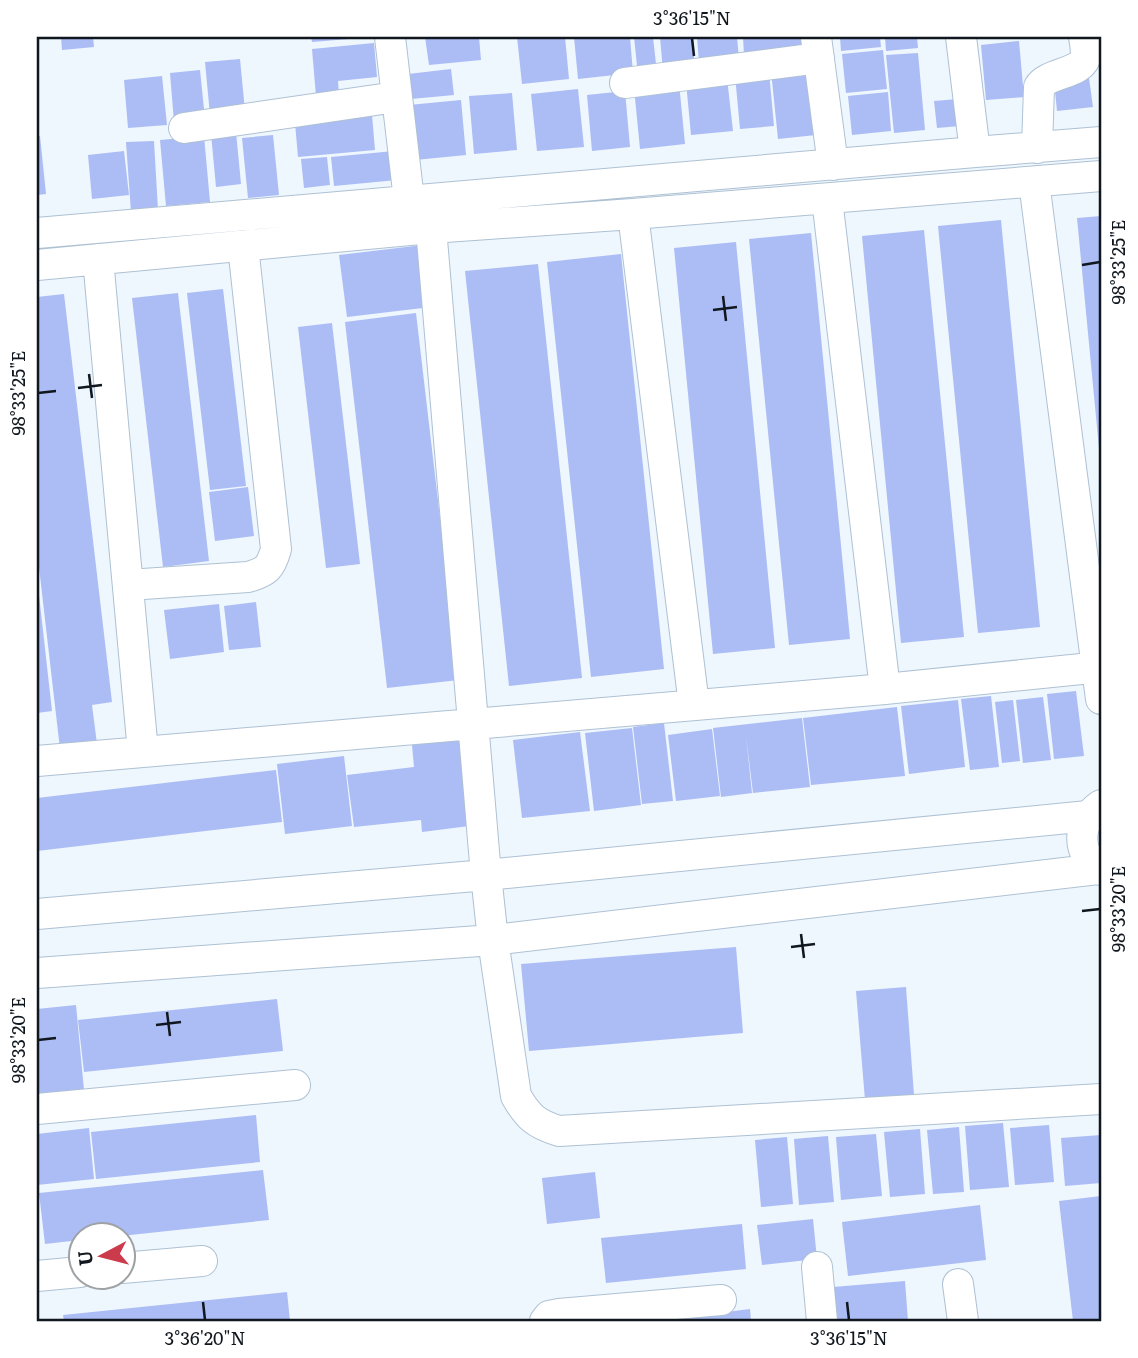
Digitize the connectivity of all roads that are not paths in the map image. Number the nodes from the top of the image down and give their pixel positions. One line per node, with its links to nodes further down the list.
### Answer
1 (390, 37): 6 (street)
2 (961, 37): 10 (street)
3 (1084, 37): 9 (street)
4 (817, 47): 5 (street); 11 (street)
5 (625, 83)
6 (396, 97): 7 (street); 15 (street)
7 (184, 128)
8 (1101, 142): 9 (street)
9 (1037, 148): 10 (street)
10 (975, 152): 11 (street)
11 (832, 164): 15 (street)
12 (1101, 176): 13 (street)
13 (1034, 182): 14 (street); 23 (street)
14 (827, 199): 16 (street); 24 (street)
15 (409, 200): 18 (street)
16 (633, 214): 17 (street); 26 (street)
17 (431, 228): 19 (street); 27 (street)
18 (37, 233)
19 (243, 246): 20 (street); 22 (street)
20 (98, 259): 21 (street); 22 (street)
21 (37, 265)
22 (128, 585): 28 (street)
23 (1100, 667): 24 (street); 25 (street)
24 (885, 689): 26 (street)
25 (1101, 699)
26 (694, 705): 27 (street)
27 (472, 724): 28 (street); 32 (street)
28 (143, 752): 29 (street)
29 (37, 761)
30 (1095, 811): 31 (street); 32 (street)
31 (1100, 870): 34 (street)
32 (486, 875): 33 (street); 34 (street)
33 (37, 914)
34 (493, 940): 35 (street); 37 (street)
35 (37, 973)
36 (295, 1085): 38 (street)
37 (1101, 1099)
38 (37, 1109)
39 (202, 1261): 40 (street)
40 (136, 1267)
41 (817, 1267): 47 (street)
42 (66, 1273): 43 (street)
43 (37, 1276)
44 (958, 1284): 48 (street)
45 (721, 1300): 46 (street)
46 (545, 1321)
47 (822, 1321)
48 (963, 1321)

